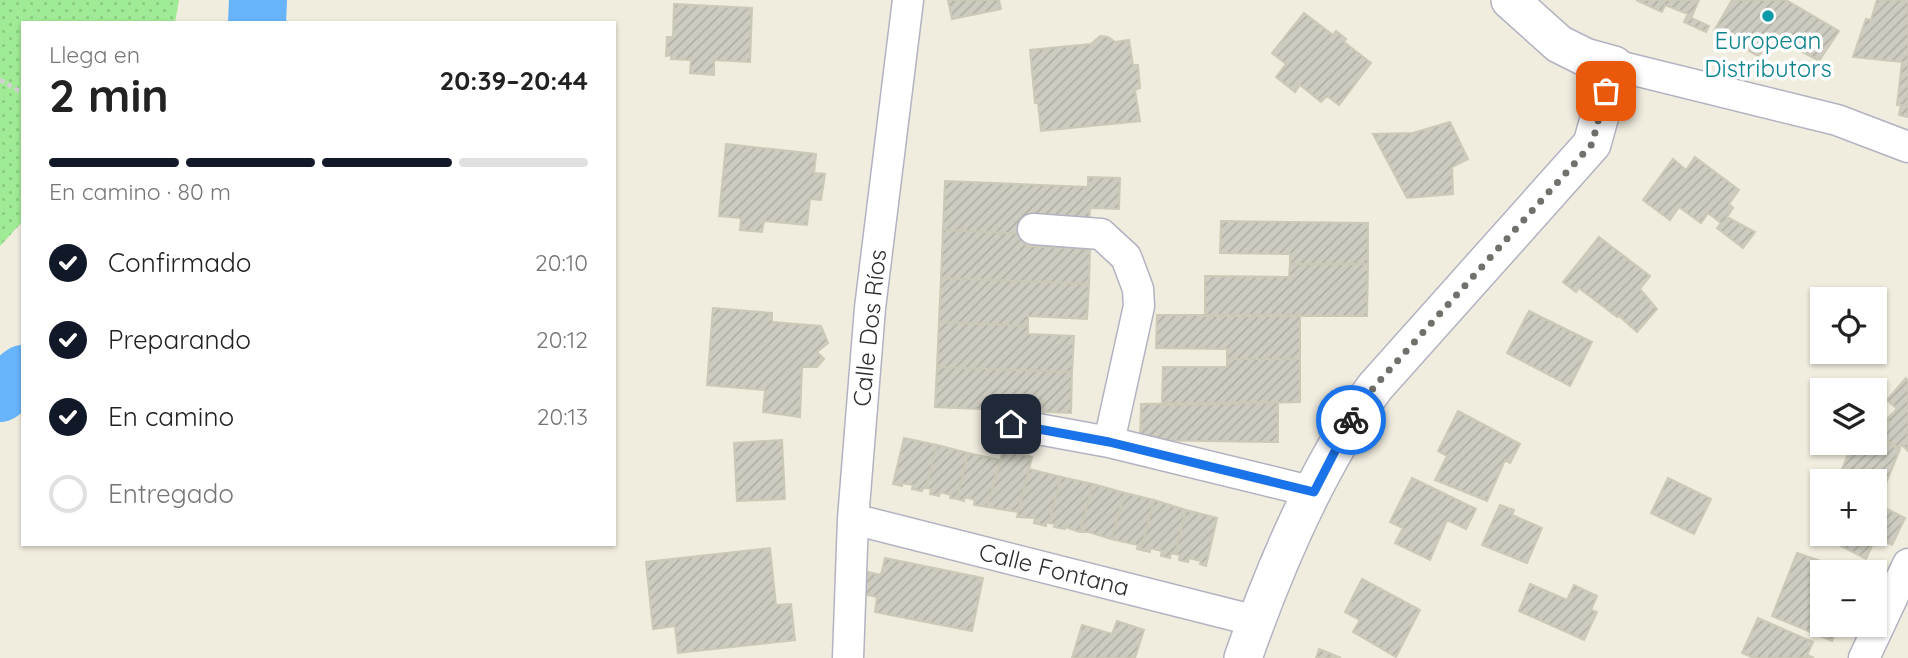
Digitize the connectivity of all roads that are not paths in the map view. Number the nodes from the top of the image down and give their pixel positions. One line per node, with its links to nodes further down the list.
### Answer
1 (908, 0): 9 (street, Calle Dos Ríos)
2 (1510, 0): 3 (street)
3 (1614, 65): 4 (street); 8 (street)
4 (1908, 147)
5 (1033, 229): 7 (street)
6 (1011, 424): 7 (street)
7 (1109, 442): 8 (street)
8 (1314, 492): 11 (street)
9 (853, 519): 11 (street, Calle Fontana); 12 (street, Calle Dos Ríos)
10 (1908, 564): 14 (street)
11 (1255, 621): 13 (street)
12 (848, 658)
13 (1242, 658)
14 (1864, 658)

